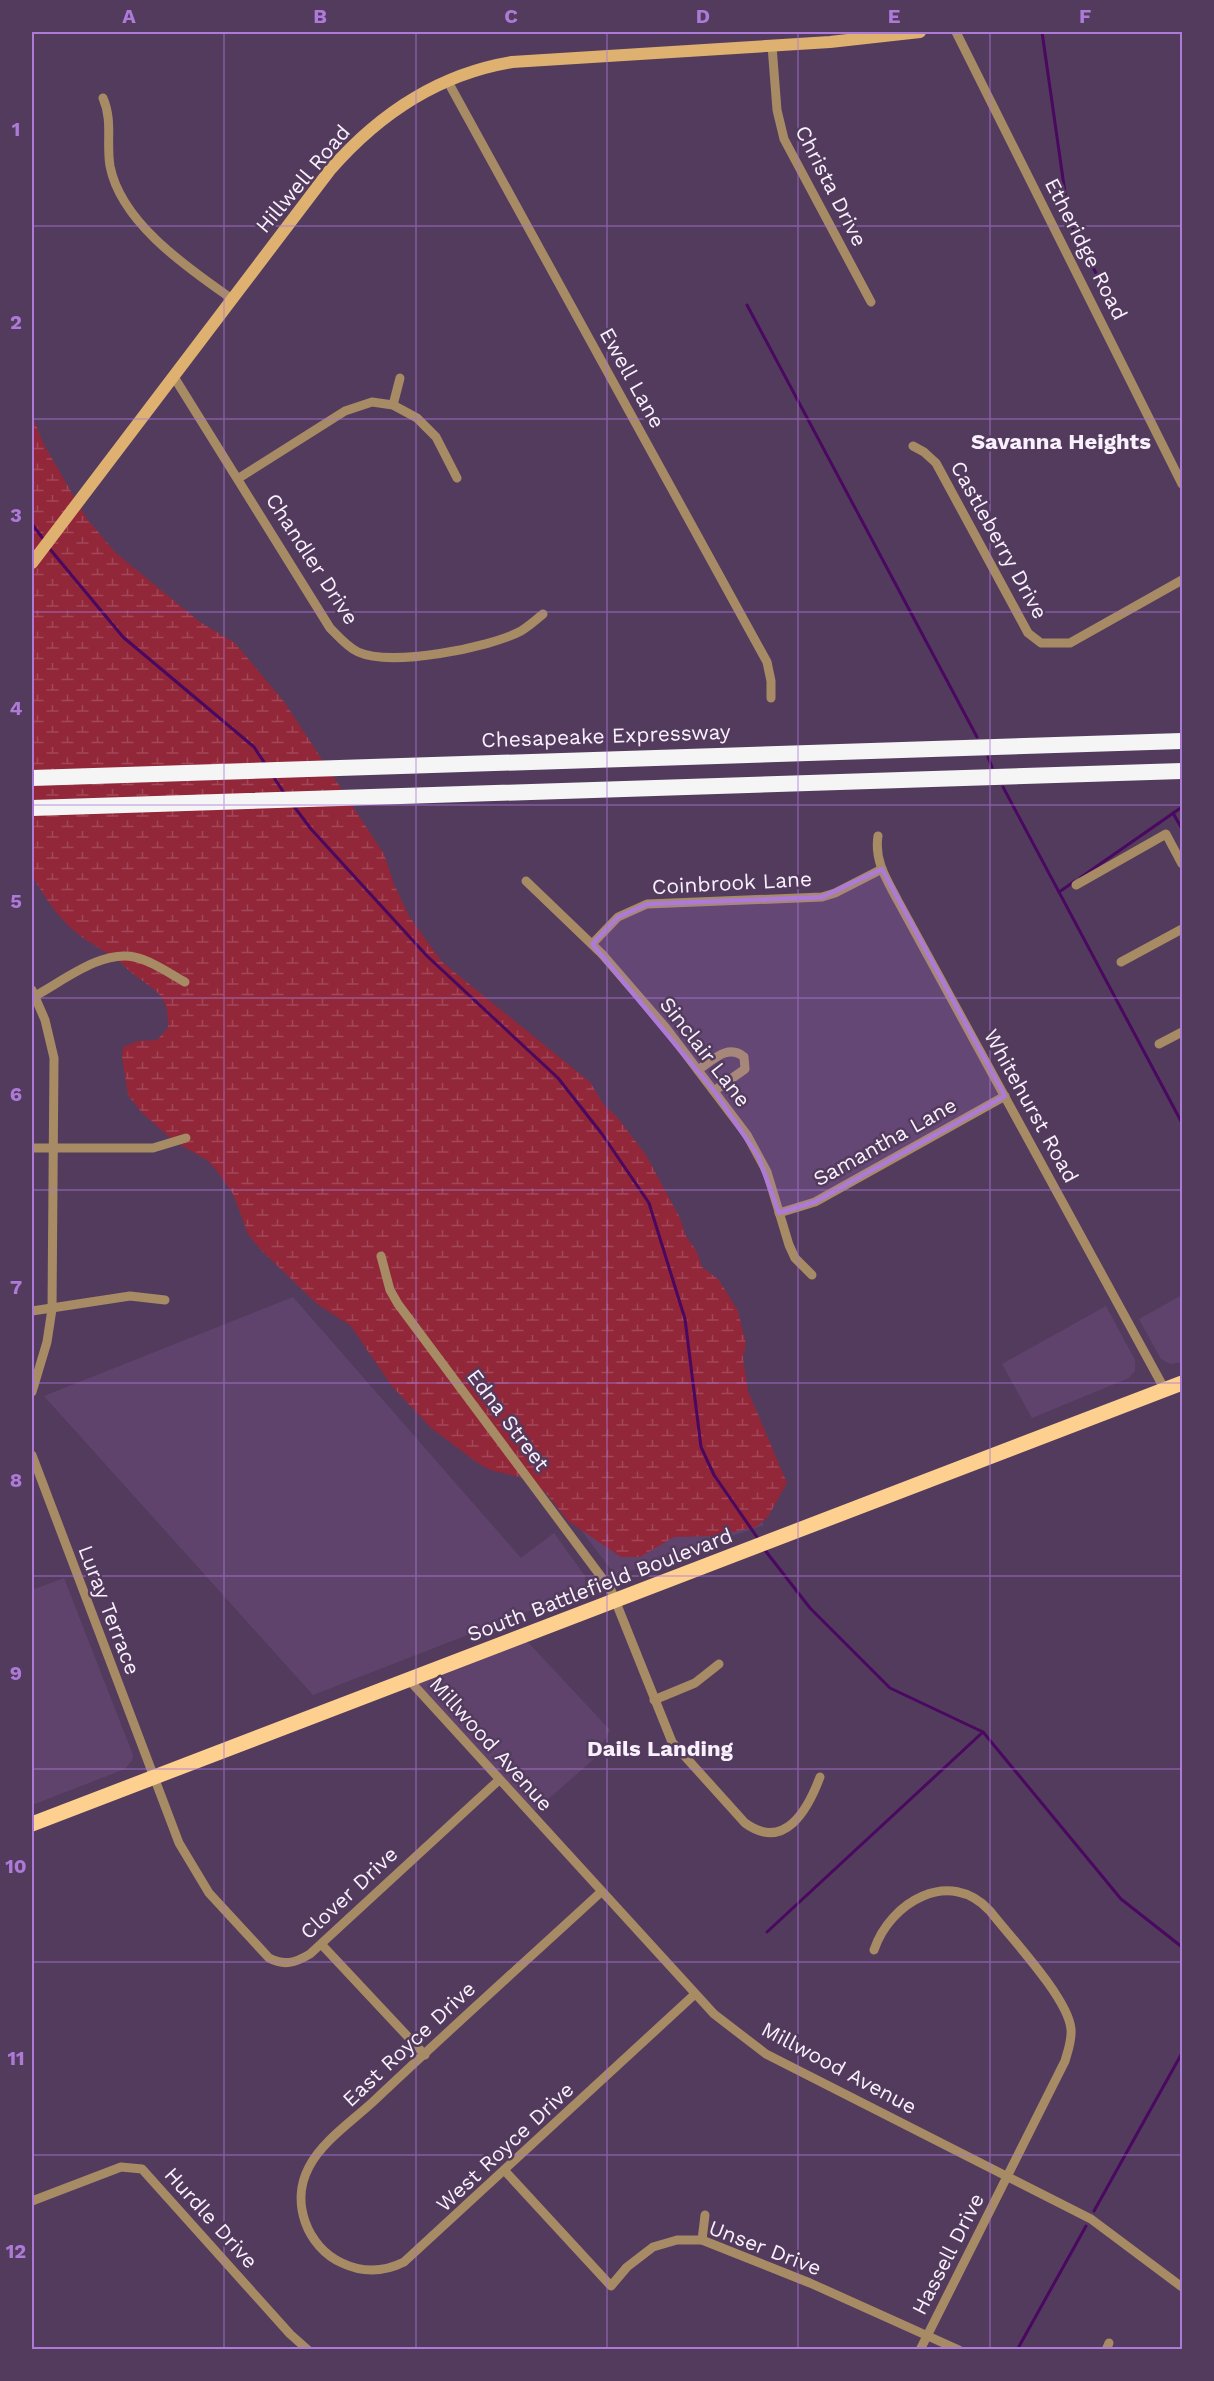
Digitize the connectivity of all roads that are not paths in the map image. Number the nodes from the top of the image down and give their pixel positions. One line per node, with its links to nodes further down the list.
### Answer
1 (920, 32): 3 (street, Hillwell Road)
2 (956, 32): 14 (street, Etheridge Road)
3 (772, 46): 4 (street, Hillwell Road); 7 (street, Christa Drive)
4 (447, 80): 6 (street, Hillwell Road); 18 (street, Ewell Lane)
5 (103, 98): 6 (street)
6 (232, 299): 8 (street, Hillwell Road)
7 (871, 302)
8 (174, 377): 12 (street, Chandler Drive); 15 (street, Hillwell Road)
9 (400, 378): 10 (street)
10 (393, 405): 12 (street); 13 (street)
11 (913, 446): 16 (street, Castleberry Drive)
12 (239, 478): 17 (street, Chandler Drive)
13 (457, 478)
14 (1182, 484)
15 (32, 563)
16 (1182, 580)
17 (543, 614)
18 (771, 698)
19 (1182, 741): 21 (highway, Chesapeake Expressway)
20 (1182, 771): 22 (highway)
21 (32, 778)
22 (32, 808)
23 (878, 836): 25 (street, Whitehurst Road)
24 (1182, 864): 27 (street)
25 (882, 869): 29 (street, Coinbrook Lane); 37 (street, Whitehurst Road)
26 (526, 880): 29 (street, Sinclair Lane)
27 (1076, 885)
28 (1182, 928): 30 (street)
29 (592, 944): 35 (street, Sinclair Lane)
30 (1121, 962)
31 (185, 982): 32 (street)
32 (33, 993): 40 (street)
33 (1182, 1032): 34 (street)
34 (1159, 1044)
35 (698, 1070): 36 (street, Sinclair Lane); 36 (street)
36 (714, 1091): 41 (street, Sinclair Lane)
37 (1005, 1096): 41 (street, Samantha Lane); 48 (street, Whitehurst Road)
38 (186, 1138): 40 (street)
39 (32, 1148): 40 (street)
40 (55, 1148): 45 (street)
41 (779, 1213): 43 (street, Sinclair Lane)
42 (381, 1256): 51 (street, Edna Street)
43 (812, 1275)
44 (165, 1300): 45 (street)
45 (52, 1309): 46 (street); 49 (street)
46 (32, 1311)
47 (1182, 1383): 48 (main road, South Battlefield Boulevard)
48 (1165, 1390): 51 (main road, South Battlefield Boulevard)
49 (32, 1392)
50 (32, 1455): 56 (street, Luray Terrace)
51 (617, 1601): 53 (main road, South Battlefield Boulevard); 54 (street, Edna Street)
52 (719, 1664): 54 (street)
53 (410, 1681): 56 (main road, South Battlefield Boulevard); 57 (street, Millwood Avenue)
54 (654, 1700): 55 (street, Edna Street)
55 (820, 1777)
56 (154, 1778): 58 (main road, South Battlefield Boulevard); 60 (street, Clover Drive)
57 (499, 1780): 59 (street, Millwood Avenue); 60 (street, Clover Drive)
58 (32, 1824)
59 (601, 1892): 62 (street, Millwood Avenue); 63 (street, East Royce Drive)
60 (322, 1945): 63 (street)
61 (874, 1950): 65 (street, Hassell Drive)
62 (695, 1994): 64 (street, West Royce Drive); 65 (street, Millwood Avenue)
63 (425, 2055): 69 (street, East Royce Drive)
64 (505, 2171): 68 (street, Unser Drive); 69 (street, West Royce Drive)
65 (1008, 2175): 70 (street, Millwood Avenue); 71 (street, Hassell Drive)
66 (32, 2201): 72 (street, Hurdle Drive)
67 (705, 2215): 68 (street)
68 (702, 2240): 71 (street, Unser Drive)
69 (321, 2247)
70 (1182, 2287)
71 (928, 2334): 73 (street, Hassell Drive); 74 (street, Unser Drive)
72 (308, 2349)
73 (920, 2349)
74 (959, 2349)

